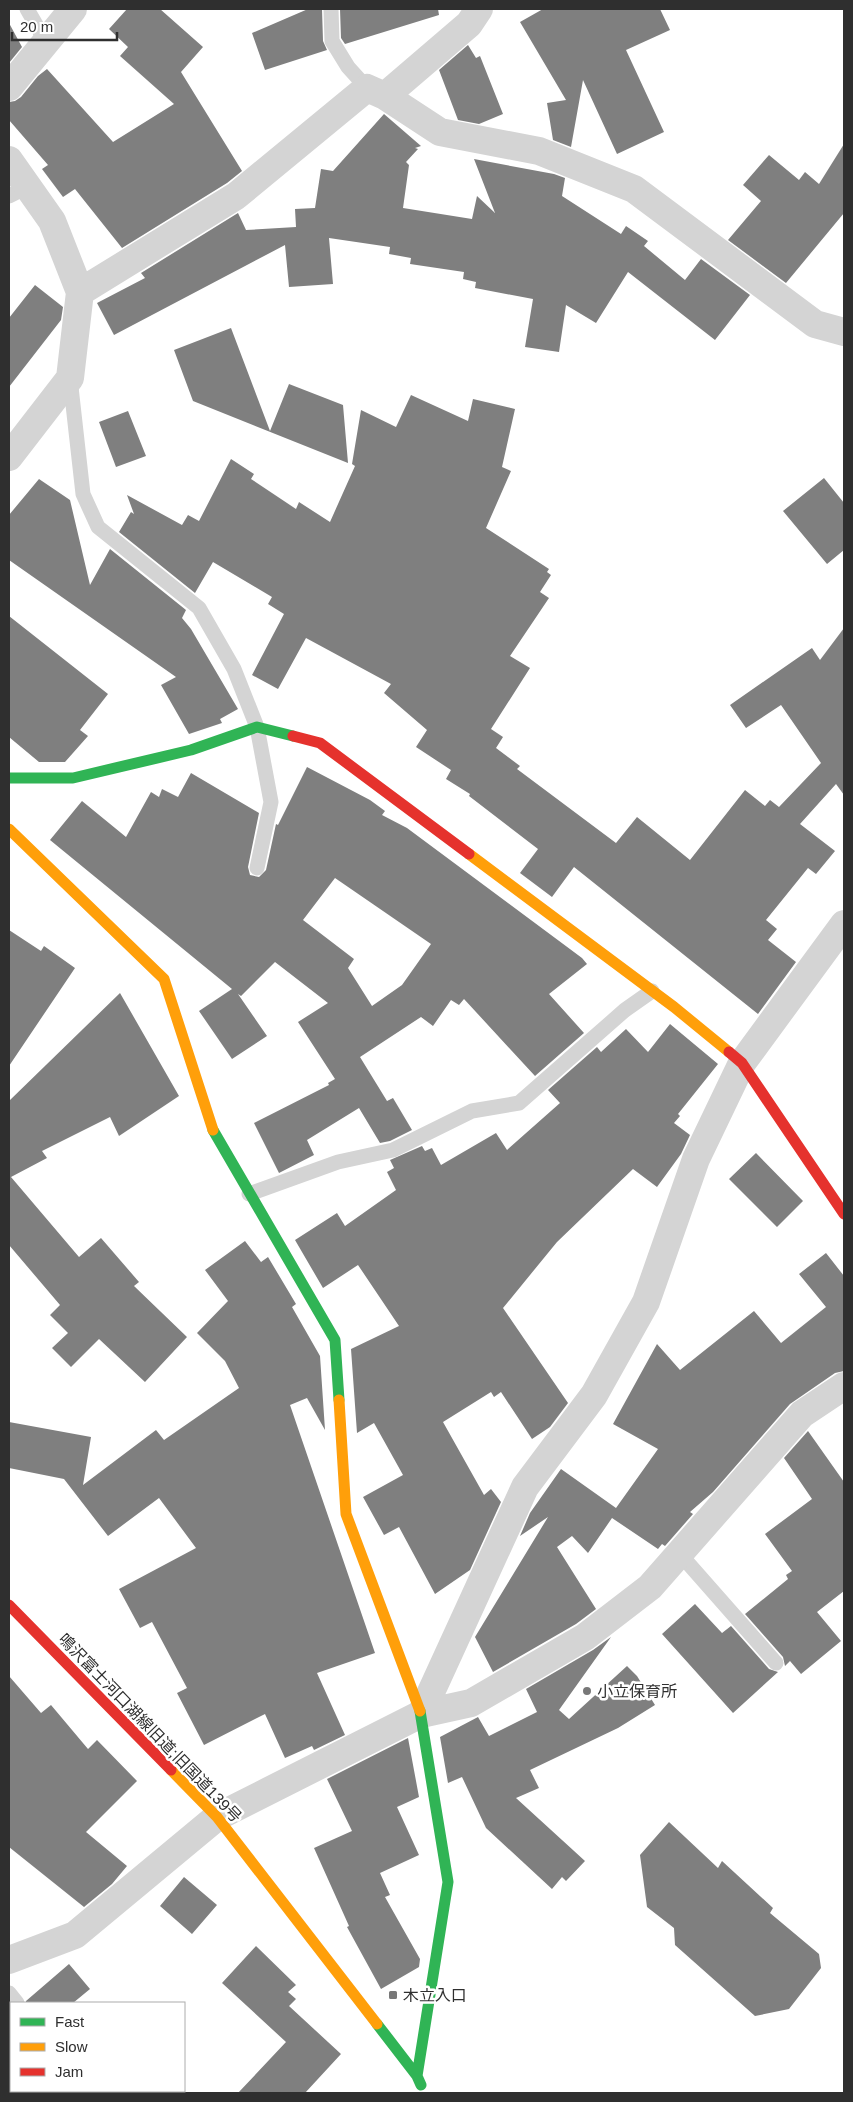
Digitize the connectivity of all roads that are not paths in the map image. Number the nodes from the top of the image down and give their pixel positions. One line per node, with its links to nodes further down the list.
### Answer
1 (27, 9): 5 (lane)
2 (73, 9): 5 (street)
3 (331, 9): 7 (lane)
4 (479, 9): 7 (street)
5 (46, 42): 6 (street)
6 (9, 87)
7 (376, 92): 10 (street); 11 (street)
8 (9, 160): 9 (street)
9 (18, 191): 10 (street)
10 (80, 292): 12 (street)
11 (844, 332)
12 (70, 378): 13 (street); 14 (lane)
13 (9, 456)
14 (257, 726): 15 (street); 17 (lane); 19 (street)
15 (9, 778)
16 (9, 829): 21 (street)
17 (257, 868)
18 (844, 924): 20 (street)
19 (652, 991): 20 (street); 21 (lane)
20 (742, 1063): 22 (street); 27 (street)
21 (250, 1194): 27 (street)
22 (844, 1214)
23 (844, 1386): 24 (street)
24 (680, 1554): 26 (lane); 27 (street)
25 (9, 1605): 28 (street, 鳴沢富士河口湖線旧道;旧国道139号)
26 (776, 1663)
27 (421, 1714): 28 (street); 30 (street)
28 (217, 1817): 29 (street); 30 (street, 鳴沢富士河口湖線旧道;旧国道139号)
29 (9, 1960)
30 (417, 2076): 31 (street, 鳴沢富士河口湖線旧道;旧国道139号)
31 (425, 2093)

